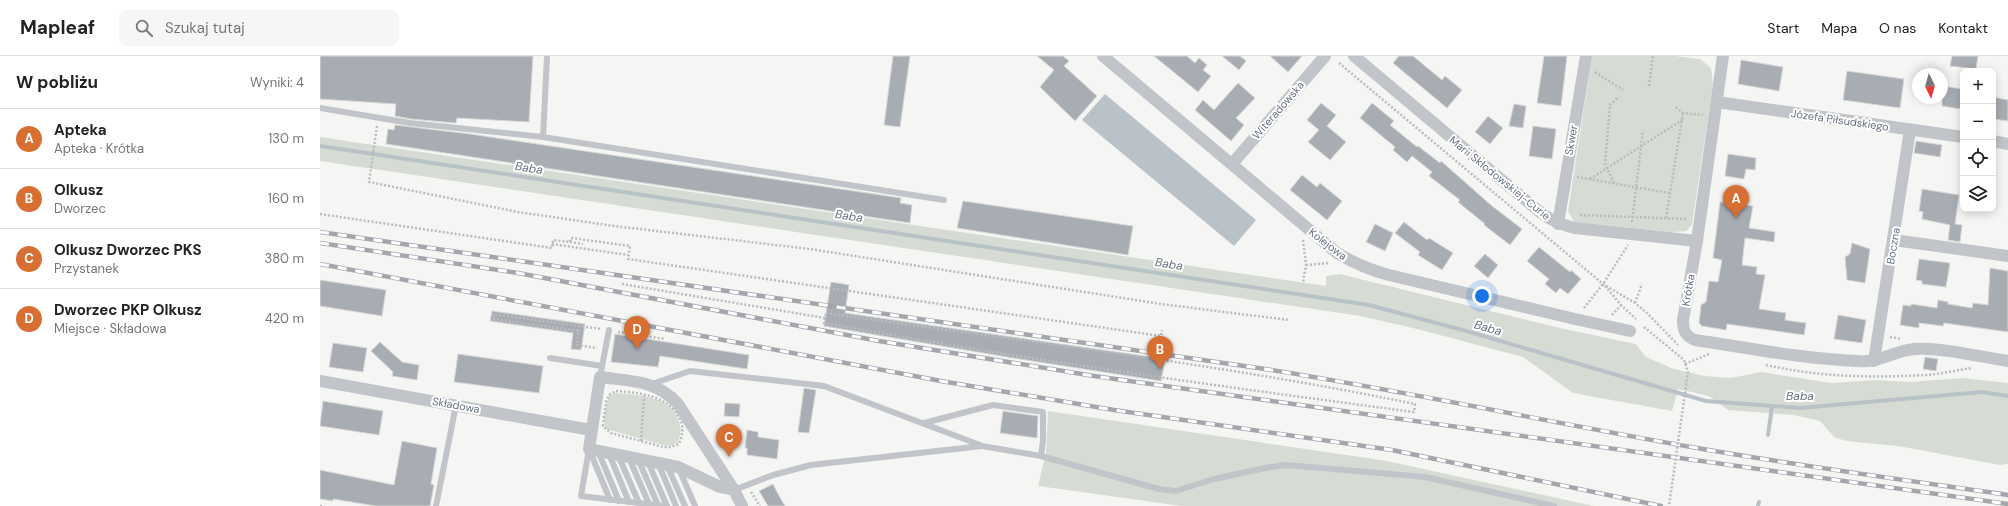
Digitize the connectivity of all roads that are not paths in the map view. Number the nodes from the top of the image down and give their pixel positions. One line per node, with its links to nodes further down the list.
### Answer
1 (547, 56): 10 (lane)
2 (1103, 56): 14 (street, Kolejowa)
3 (1325, 56): 14 (street, Witeradowska)
4 (1354, 56): 16 (street, Marii Skłodowskiej-Curie)
5 (1723, 56): 7 (street, Krótka)
6 (1585, 60): 16 (street, Skwer)
7 (1717, 102): 9 (street, Józefa Piłsudskiego); 18 (street, Krótka)
8 (320, 108): 10 (lane)
9 (1910, 130): 11 (street, Józefa Piłsudskiego); 17 (street, Boczna)
10 (542, 137): 15 (lane)
11 (1960, 137)
12 (1996, 142): 13 (street)
13 (2008, 144)
14 (1232, 164): 21 (street, Kolejowa)
15 (944, 200)
16 (1558, 224): 18 (street, Marii Skłodowskiej-Curie)
17 (1894, 240): 19 (street); 23 (street, Boczna)
18 (1697, 241): 23 (street, Krótka)
19 (2008, 256)
20 (609, 330): 25 (lane)
21 (1630, 330)
22 (550, 358): 25 (lane)
23 (1874, 361): 24 (street)
24 (2008, 361)
25 (601, 371): 27 (street); 30 (street)
26 (320, 381): 28 (street, Składowa)
27 (652, 384): 29 (lane); 34 (street)
28 (456, 405): 30 (street, Składowa); 40 (lane)
29 (924, 424): 31 (lane); 32 (lane)
30 (591, 430): 33 (street)
31 (982, 446): 32 (lane); 34 (lane)
32 (1040, 456): 46 (lane)
33 (633, 458): 34 (street); 35 (lane); 35 (lane); 36 (lane); 37 (lane); 38 (lane); 39 (lane); 41 (lane); 41 (lane); 42 (lane); 43 (lane); 44 (lane)
34 (734, 490): 45 (street)
35 (610, 500): 36 (lane)
36 (619, 501): 37 (lane)
37 (630, 502): 38 (lane)
38 (639, 503): 39 (lane)
39 (649, 504): 41 (lane)
40 (436, 506)
41 (663, 506)
42 (676, 506)
43 (685, 506)
44 (695, 506)
45 (742, 506)
46 (1554, 506)

